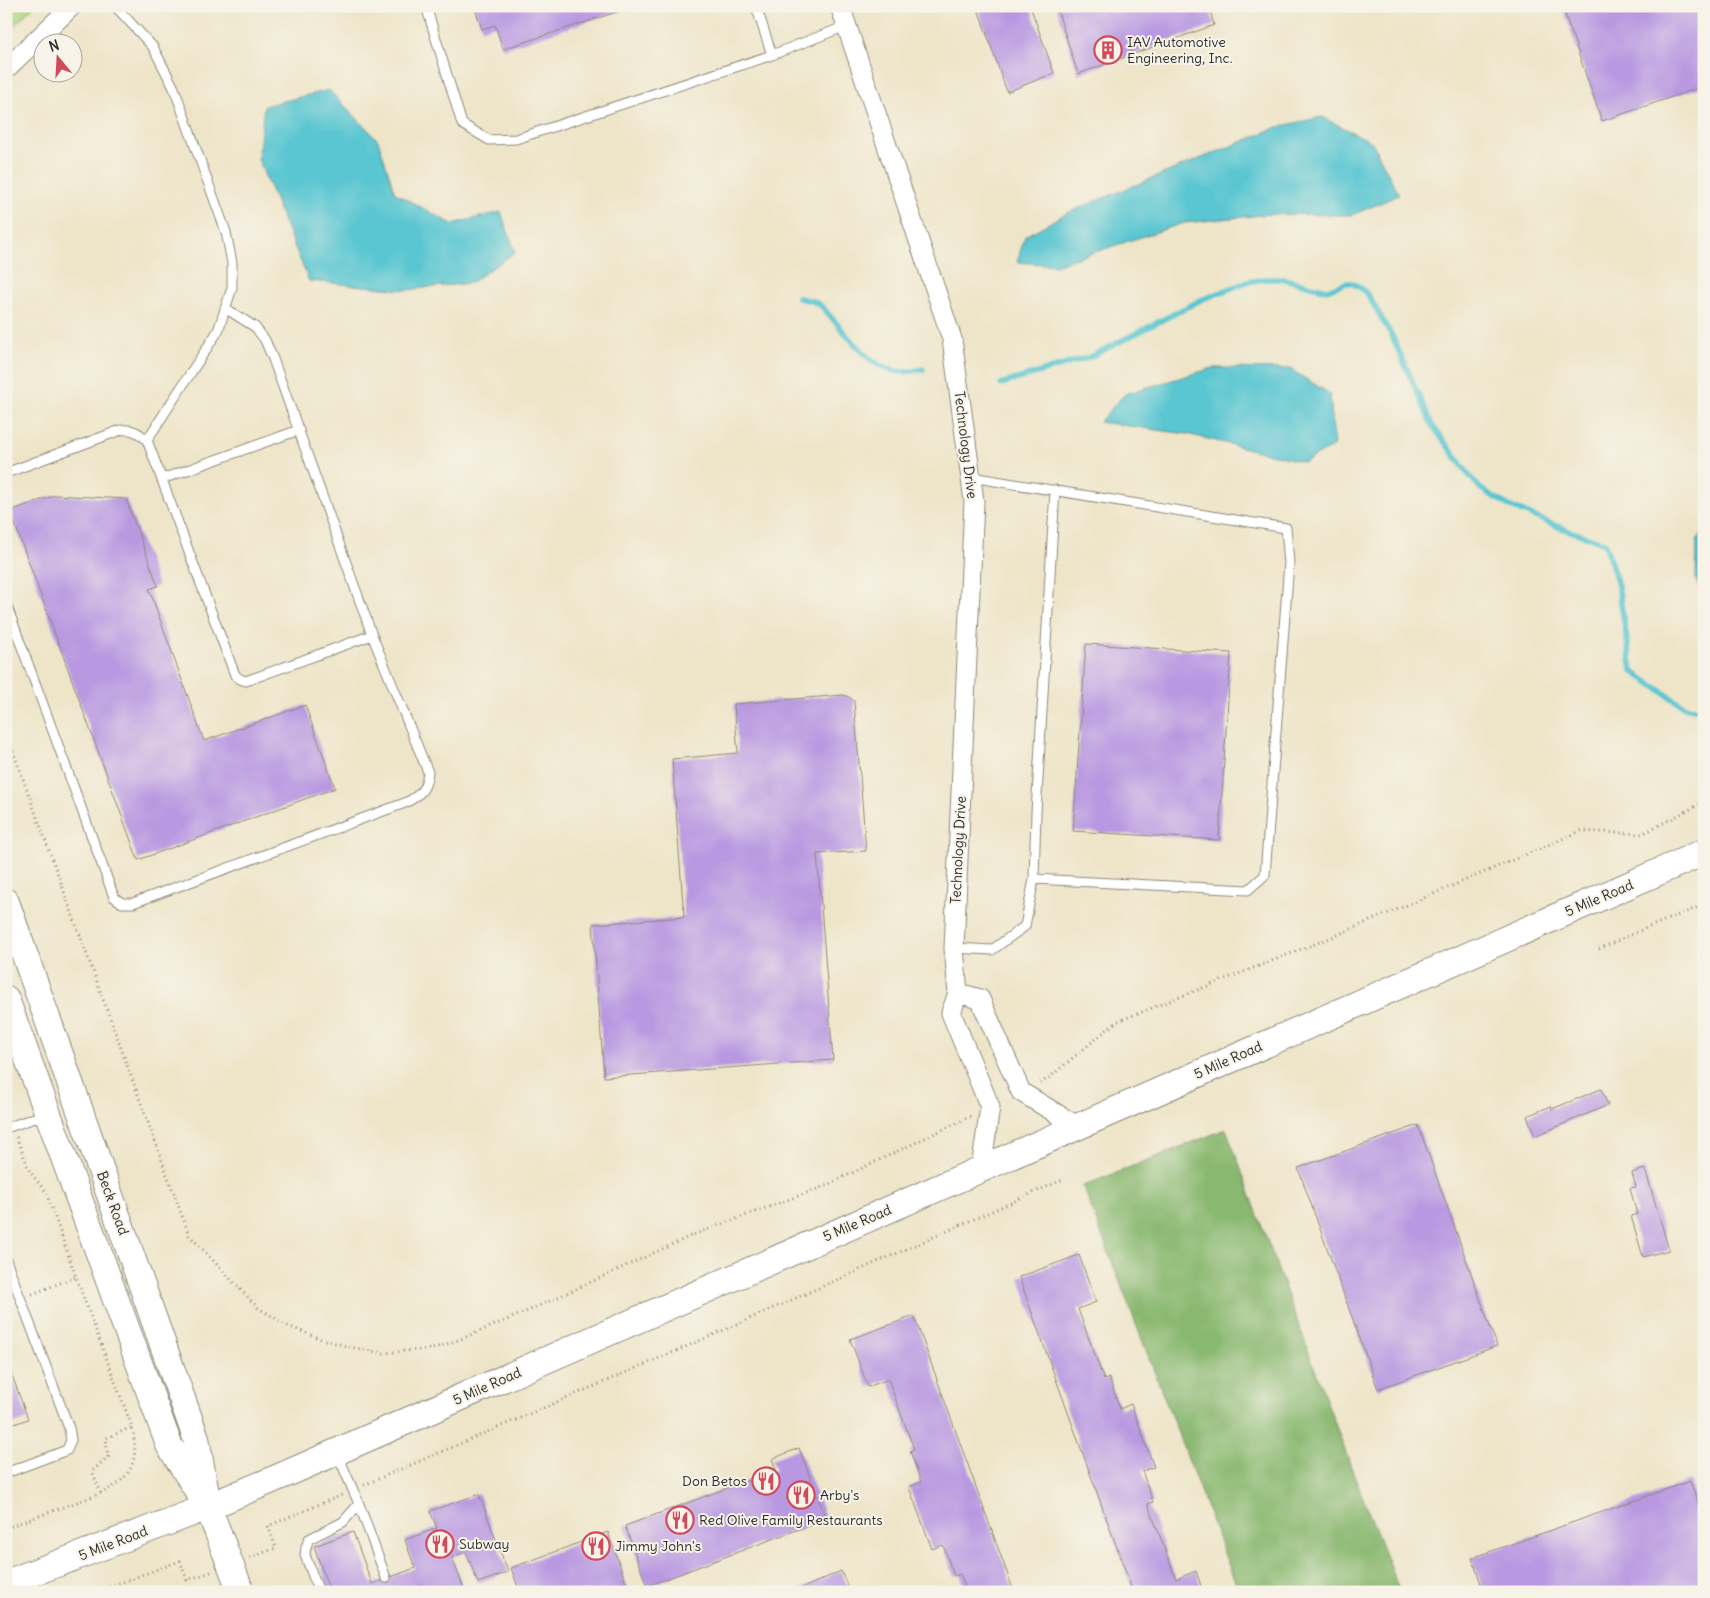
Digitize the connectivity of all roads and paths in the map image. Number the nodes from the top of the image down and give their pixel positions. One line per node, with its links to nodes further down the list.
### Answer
1 (72, 6): 8 (street)
2 (115, 6): 9 (lane)
3 (426, 6): 7 (lane)
4 (756, 6): 7 (lane)
5 (840, 6): 6 (street, Technology Drive)
6 (846, 26): 7 (lane); 13 (street, Technology Drive)
7 (772, 55)
8 (6, 69)
9 (225, 308): 10 (lane); 11 (lane)
10 (299, 430): 14 (lane); 17 (lane)
11 (148, 440): 12 (lane); 14 (lane)
12 (6, 473)
13 (970, 476): 15 (lane); 24 (street, Technology Drive)
14 (162, 479): 17 (lane)
15 (1055, 490): 21 (lane); 21 (lane)
16 (6, 604): 17 (lane)
17 (372, 635)
18 (6, 732): 29 (path)
19 (1704, 802): 28 (path)
20 (1704, 852): 31 (street, 5 Mile Road)
21 (1034, 879): 24 (lane)
22 (6, 902): 44 (street, Beck Road)
23 (1704, 905): 25 (path)
24 (954, 948): 26 (street, Technology Drive)
25 (1599, 949)
26 (958, 993): 28 (street); 29 (street, Technology Drive)
27 (6, 999): 30 (street, Beck Road)
28 (1021, 1092): 31 (street)
29 (990, 1107): 33 (street)
30 (48, 1113): 32 (lane); 44 (street, Beck Road)
31 (1077, 1126): 33 (street, 5 Mile Road)
32 (9, 1127): 36 (path)
33 (981, 1169): 39 (street, 5 Mile Road)
34 (1062, 1180): 41 (path)
35 (6, 1260): 37 (lane)
36 (76, 1277): 37 (path); 38 (path)
37 (20, 1298): 40 (lane)
38 (132, 1427): 42 (path); 42 (path)
39 (336, 1452): 41 (lane); 44 (street, 5 Mile Road)
40 (6, 1473)
41 (353, 1490): 43 (lane); 46 (path)
42 (101, 1493): 45 (path)
43 (359, 1504): 47 (lane); 51 (lane)
44 (208, 1507): 46 (street, Beck Road); 48 (street, 5 Mile Road)
45 (6, 1528)
46 (232, 1565): 49 (path); 50 (street, Beck Road)
47 (386, 1578)
48 (6, 1582)
49 (95, 1592)
50 (241, 1592)
51 (319, 1592)

